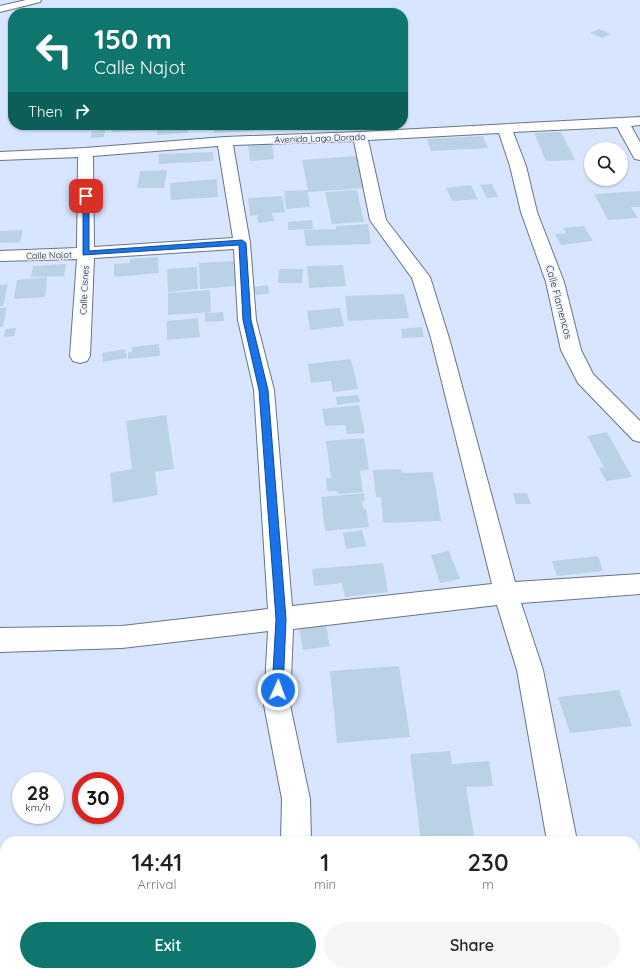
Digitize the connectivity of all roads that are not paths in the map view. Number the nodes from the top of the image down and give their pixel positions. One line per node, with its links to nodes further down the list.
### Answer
1 (37, 0): 2 (lane)
2 (0, 9)
3 (640, 121): 4 (street, Avenida Lago Dorado)
4 (622, 122): 5 (street, Avenida Lago Dorado); 10 (street)
5 (504, 128): 6 (street, Avenida Lago Dorado); 15 (street, Calle Flamencos)
6 (360, 136): 7 (street, Avenida Lago Dorado); 17 (street)
7 (225, 141): 8 (street, Avenida Lago Dorado); 11 (street)
8 (85, 152): 9 (street, Avenida Lago Dorado); 12 (street, Calle Cisnes)
9 (0, 156)
10 (640, 156)
11 (242, 243): 12 (street, Calle Najot); 18 (street)
12 (86, 253): 13 (street, Calle Najot); 14 (street, Calle Cisnes)
13 (0, 256)
14 (80, 356)
15 (640, 434)
16 (640, 584): 17 (street)
17 (506, 593): 18 (street); 21 (street)
18 (281, 619): 19 (street); 20 (street)
19 (0, 640)
20 (296, 836)
21 (561, 836)

